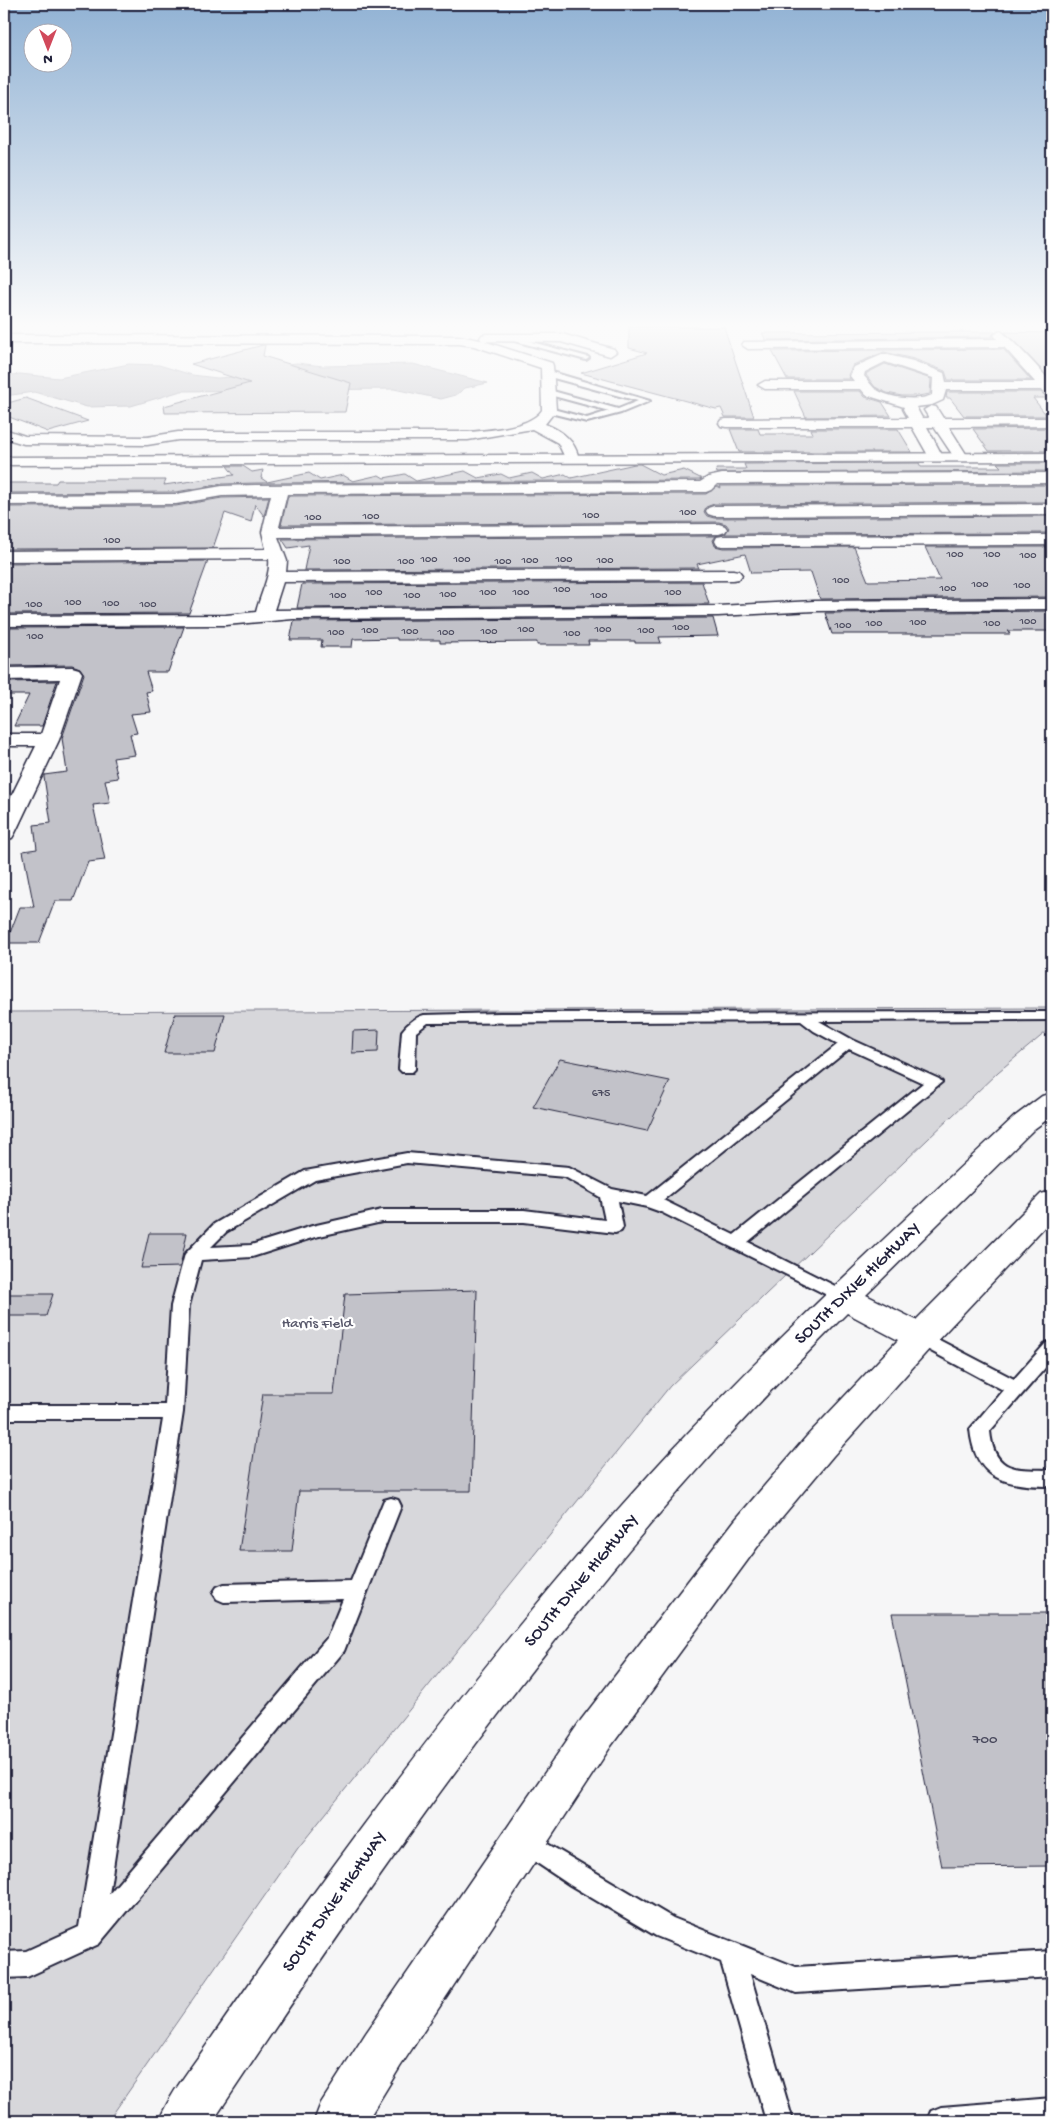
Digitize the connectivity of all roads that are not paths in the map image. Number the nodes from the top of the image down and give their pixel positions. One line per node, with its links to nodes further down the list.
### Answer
1 (194, 426): 9 (main road)
2 (390, 426): 7 (main road)
3 (521, 426): 7 (main road)
4 (536, 426): 13 (main road)
5 (918, 426): 10 (main road)
6 (940, 426): 11 (main road)
7 (405, 435): 9 (main road)
8 (7, 436): 9 (main road)
9 (178, 436)
10 (936, 457): 11 (main road); 13 (main road)
11 (961, 457): 12 (main road)
12 (1052, 457)
13 (572, 459): 14 (main road)
14 (4, 461)
15 (1052, 478): 16 (main road)
16 (706, 488): 17 (main road); 20 (main road)
17 (280, 490): 18 (main road); 21 (main road)
18 (4, 500)
19 (1052, 509): 20 (main road)
20 (714, 511): 22 (main road)
21 (270, 532): 22 (main road); 24 (main road)
22 (721, 535): 23 (main road); 27 (main road)
23 (1052, 540)
24 (274, 554): 25 (main road); 26 (main road)
25 (4, 556)
26 (277, 577): 27 (main road); 30 (main road)
27 (743, 583): 29 (main road)
28 (1052, 604): 29 (main road)
29 (765, 608): 30 (main road)
30 (264, 616): 31 (main road)
31 (4, 621)
32 (4, 674): 34 (main road)
33 (4, 740): 34 (main road)
34 (49, 740): 35 (main road)
35 (5, 829)
36 (804, 1016): 37 (lane); 38 (lane); 39 (lane)
37 (1052, 1016)
38 (848, 1043): 43 (lane); 44 (lane)
39 (407, 1069)
40 (1052, 1102): 46 (main road, SOUTH DIXIE HIGHWAY)
41 (608, 1194): 43 (lane); 45 (lane); 45 (lane)
42 (1052, 1201): 47 (main road)
43 (650, 1202): 44 (lane)
44 (736, 1242): 46 (lane)
45 (194, 1254): 51 (lane)
46 (843, 1297): 47 (main road); 62 (main road, SOUTH DIXIE HIGHWAY)
47 (920, 1337): 49 (lane); 56 (main road)
48 (1052, 1348): 49 (lane)
49 (1014, 1388): 52 (lane)
50 (4, 1412): 51 (lane)
51 (174, 1412): 57 (lane)
52 (1052, 1478)
53 (392, 1506): 54 (lane)
54 (358, 1590): 55 (lane); 57 (lane)
55 (224, 1593)
56 (523, 1840): 58 (lane); 63 (main road)
57 (90, 1935): 60 (lane)
58 (732, 1955): 59 (lane); 64 (lane)
59 (1052, 1964)
60 (4, 1965)
61 (1052, 2111): 65 (lane)
62 (184, 2121)
63 (339, 2121)
64 (779, 2121)
65 (941, 2121)

